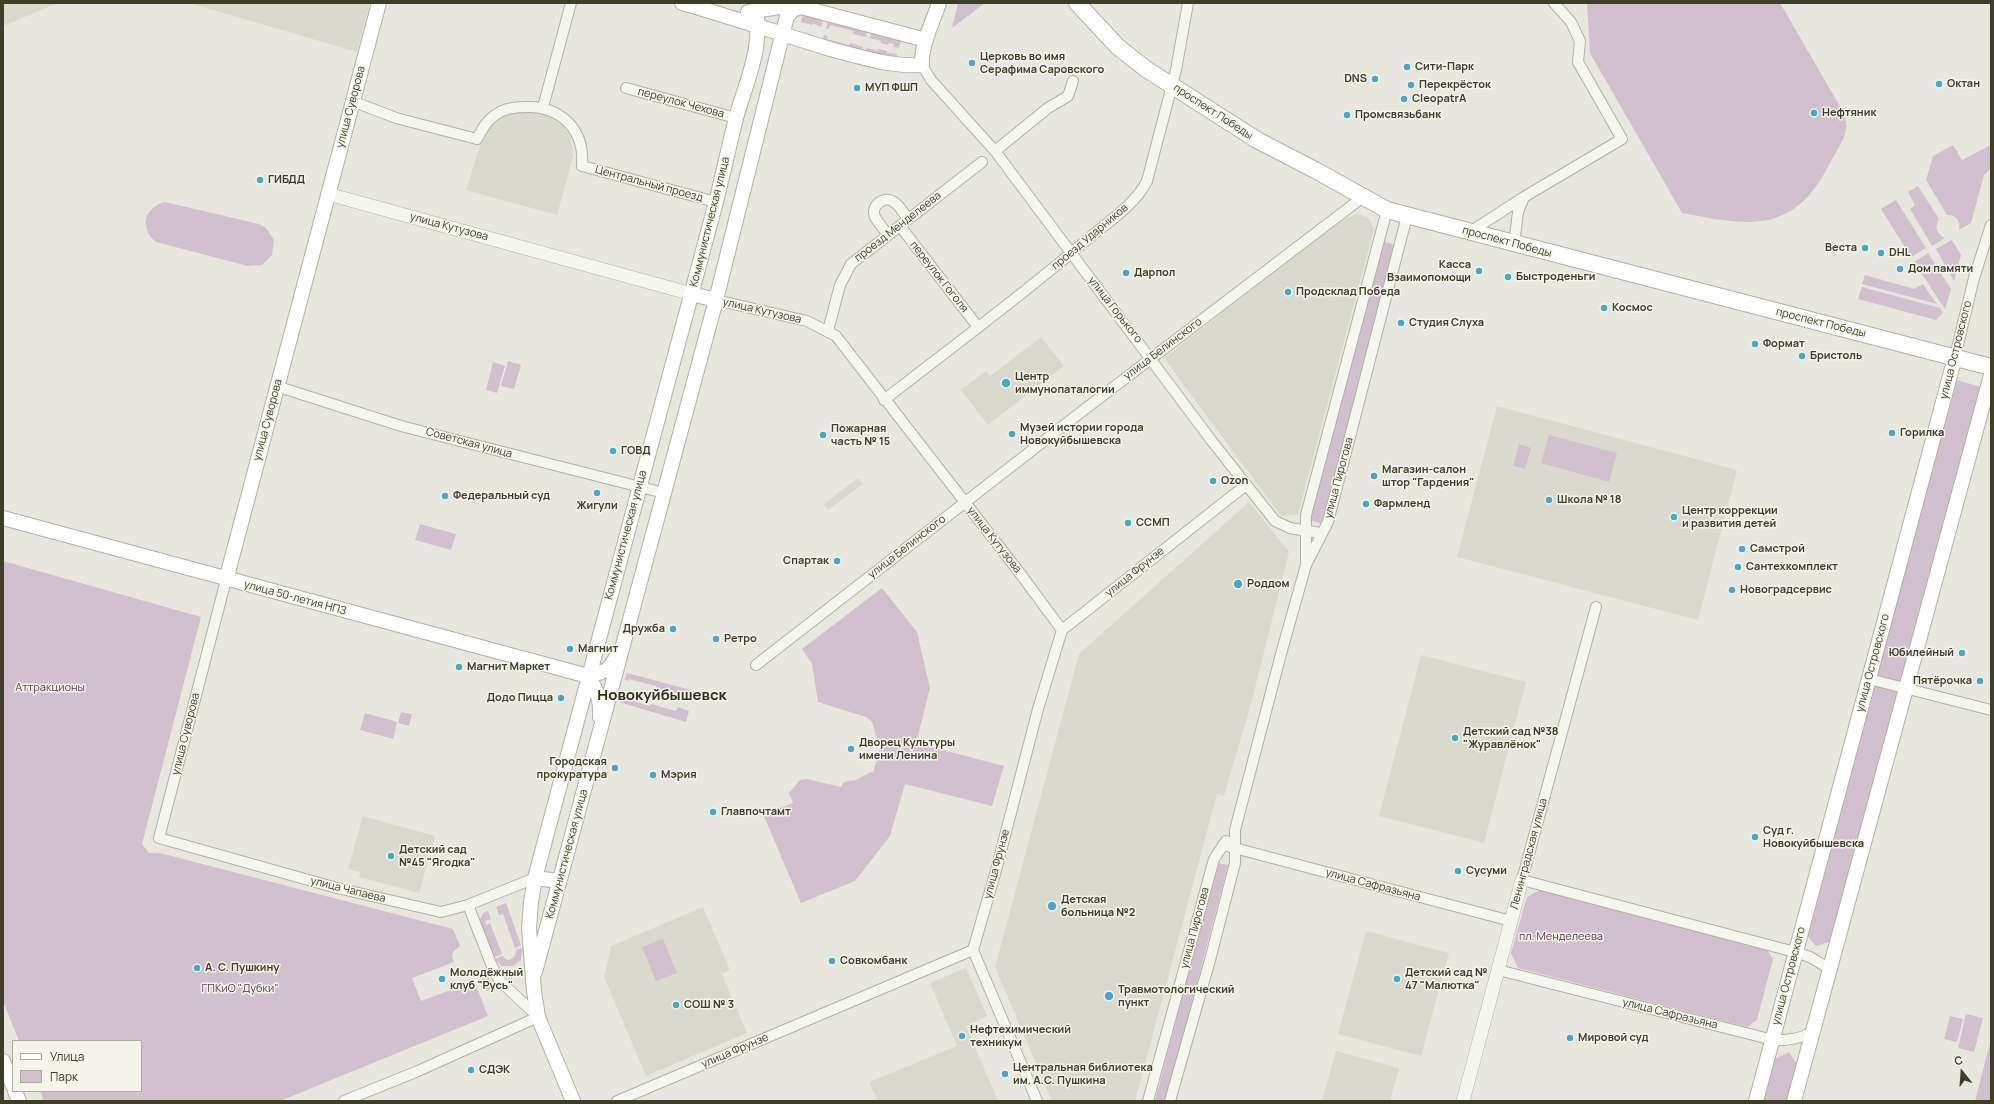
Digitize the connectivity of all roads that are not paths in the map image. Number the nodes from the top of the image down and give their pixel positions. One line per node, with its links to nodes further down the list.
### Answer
1 (379, 3): 18 (main road, улица Суворова)
2 (571, 3): 19 (street)
3 (682, 3): 10 (main road)
4 (939, 3): 13 (main road)
5 (1077, 3): 16 (main road, проспект Победы)
6 (1188, 3): 16 (street, проезд Ударников)
7 (1554, 3): 25 (street)
8 (762, 6): 9 (main road); 10 (main road); 11 (main road, Коммунистическая улица); 12 (main road)
9 (801, 7): 12 (main road, Коммунистическая улица); 13 (main road)
10 (726, 15): 11 (main road)
11 (759, 27): 12 (main road); 20 (main road, Коммунистическая улица)
12 (783, 35): 14 (main road); 37 (main road, Коммунистическая улица)
13 (926, 40): 14 (main road)
14 (922, 65): 21 (street, улица Горького)
15 (1073, 80): 21 (street)
16 (1172, 86): 24 (main road, проспект Победы); 35 (street, проезд Ударников)
17 (626, 88): 20 (street, переулок Чехова)
18 (352, 101): 19 (street, Центральный проезд); 23 (main road, улица Суворова)
19 (543, 108): 26 (street, Центральный проезд)
20 (736, 118): 26 (main road, Коммунистическая улица)
21 (995, 151): 35 (street, улица Горького)
22 (982, 162): 29 (street, проезд Менделеева)
23 (328, 194): 36 (street, улица Кутузова); 44 (main road, улица Суворова)
24 (1363, 197): 27 (main road, проспект Победы); 41 (street, улица Белинского)
25 (1524, 197): 32 (street); 34 (street)
26 (716, 202): 36 (main road, Коммунистическая улица)
27 (1387, 210): 28 (main road, проспект Победы); 51 (street, улица Пирогова)
28 (1407, 216): 32 (main road, проспект Победы); 52 (street, улица Пирогова)
29 (908, 219): 31 (street, проезд Менделеева); 33 (street)
30 (1991, 225): 40 (street, улица Островского)
31 (900, 226): 33 (street, проезд Менделеева); 38 (street, переулок Гоголя)
32 (1470, 232): 34 (main road, проспект Победы)
33 (888, 235): 39 (street, проезд Менделеева)
34 (1514, 244): 40 (main road, проспект Победы)
35 (1072, 254): 38 (street, проезд Ударников); 41 (street, улица Горького)
36 (692, 294): 37 (main road, улица Кутузова); 47 (main road, Коммунистическая улица)
37 (716, 300): 39 (street, улица Кутузова); 48 (main road, Коммунистическая улица)
38 (978, 327): 45 (street, проезд Ударников)
39 (828, 331): 45 (street, улица Кутузова)
40 (1955, 357): 42 (main road, проспект Победы); 60 (main road, улица Островского)
41 (1151, 358): 46 (street, улица Горького); 49 (street, улица Белинского)
42 (1991, 367)
43 (1991, 375): 61 (main road)
44 (276, 386): 47 (street, Советская улица); 54 (main road, улица Суворова)
45 (884, 400): 49 (street, улица Кутузова)
46 (1246, 485): 51 (street, улица Горького); 56 (street, улица Фрунзе)
47 (639, 486): 48 (street, Советская улица); 59 (main road, Коммунистическая улица)
48 (664, 493): 57 (main road, Коммунистическая улица)
49 (965, 503): 56 (street, улица Кутузова); 58 (street, улица Белинского)
50 (3, 518): 54 (main road, улица 50-летия НПЗ)
51 (1306, 531): 52 (street, улица Горького); 53 (street, улица Пирогова)
52 (1320, 533): 53 (street, улица Пирогова)
53 (1306, 565): 64 (street, улица Пирогова)
54 (226, 580): 59 (main road, улица 50-летия НПЗ); 65 (street, улица Суворова)
55 (1596, 607): 69 (street, Ленинградская улица)
56 (1062, 630): 73 (street, улица Фрунзе)
57 (627, 631): 59 (main road); 63 (main road, Коммунистическая улица)
58 (756, 665)
59 (588, 676): 63 (main road); 68 (main road, Коммунистическая улица)
60 (1869, 679): 61 (street); 74 (main road, улица Островского)
61 (1907, 688): 62 (street); 75 (main road)
62 (1991, 710)
63 (598, 739): 70 (main road, Коммунистическая улица)
64 (1235, 830): 66 (street, улица Пирогова); 67 (street, улица Пирогова)
65 (159, 838): 71 (street, улица Чапаева)
66 (1223, 845): 67 (street, улица Сафразьяна); 87 (street, улица Пирогова)
67 (1235, 848): 72 (street, улица Сафразьяна); 88 (street, улица Пирогова)
68 (535, 878): 70 (main road); 71 (street, улица Чапаева); 77 (main road, Коммунистическая улица)
69 (1522, 880): 72 (street, Ленинградская улица); 74 (street)
70 (559, 881): 77 (main road, Коммунистическая улица)
71 (468, 905): 78 (street)
72 (1511, 921): 76 (street, Ленинградская улица)
73 (973, 950): 85 (street, улица Фрунзе); 86 (street)
74 (1795, 952): 75 (street); 80 (main road, улица Островского)
75 (1830, 969): 79 (main road)
76 (1498, 970): 80 (street, улица Сафразьяна); 89 (street, Ленинградская улица)
77 (534, 976): 78 (main road, Коммунистическая улица)
78 (538, 1016): 83 (street); 84 (main road, Коммунистическая улица)
79 (1813, 1032): 80 (street, улица Сафразьяна); 91 (main road)
80 (1773, 1040): 90 (main road, улица Островского)
81 (3, 1061): 82 (main road)
82 (12, 1084)
83 (344, 1101)
84 (573, 1101)
85 (617, 1101)
86 (1037, 1101)
87 (1148, 1101)
88 (1170, 1101)
89 (1463, 1101)
90 (1756, 1101)
91 (1794, 1101)

